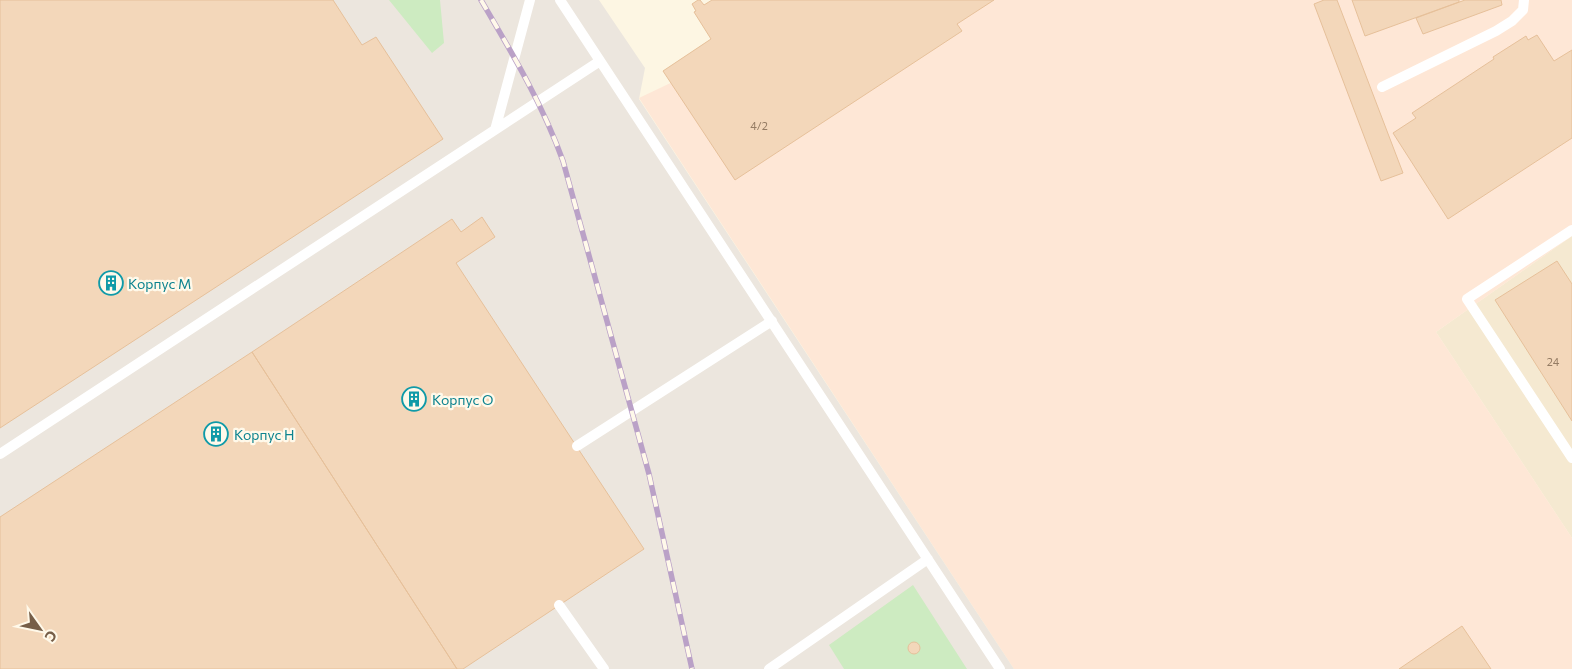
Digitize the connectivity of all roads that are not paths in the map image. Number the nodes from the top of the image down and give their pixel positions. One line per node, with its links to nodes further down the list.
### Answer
1 (530, 0): 6 (lane)
2 (560, 0): 4 (lane)
3 (1524, 0): 5 (lane)
4 (600, 61): 6 (lane); 8 (lane)
5 (1382, 87)
6 (495, 130): 10 (lane)
7 (1572, 230): 11 (lane)
8 (772, 321): 9 (lane); 12 (lane)
9 (577, 446)
10 (0, 454)
11 (1572, 458)
12 (928, 559): 15 (lane); 16 (lane)
13 (559, 605): 14 (lane)
14 (604, 669)
15 (769, 669)
16 (1000, 669)

